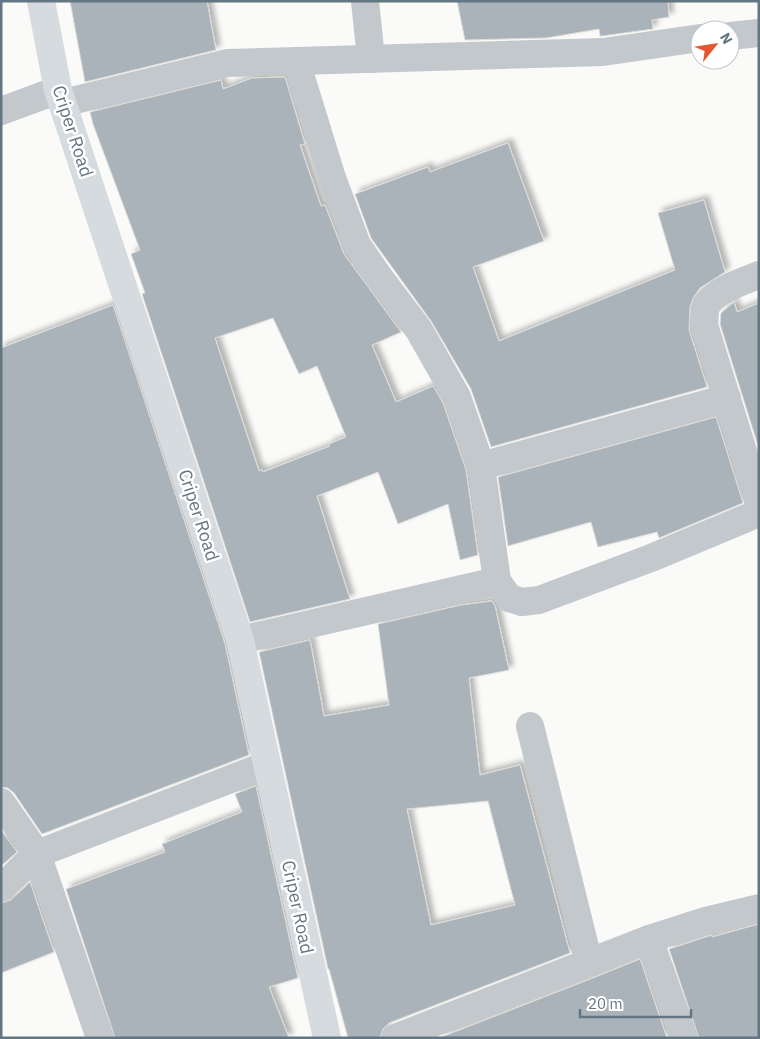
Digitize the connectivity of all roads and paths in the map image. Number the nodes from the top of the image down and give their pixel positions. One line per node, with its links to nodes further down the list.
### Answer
1 (41, 1): 8 (main road, Criper Road)
2 (365, 1): 6 (street)
3 (759, 33): 4 (street)
4 (740, 35)
5 (690, 39): 6 (street)
6 (371, 59): 7 (street)
7 (296, 61): 8 (street); 12 (street)
8 (61, 97): 9 (street); 16 (main road, Criper Road)
9 (1, 111)
10 (759, 275): 11 (street)
11 (726, 398): 12 (street); 13 (street)
12 (481, 466): 15 (street)
13 (759, 503)
14 (759, 513): 15 (street)
15 (497, 581): 16 (street)
16 (240, 640): 18 (main road, Criper Road)
17 (530, 726): 24 (street)
18 (267, 765): 20 (street); 26 (main road, Criper Road)
19 (1, 802): 20 (street)
20 (37, 854): 21 (street); 25 (street)
21 (1, 888)
22 (759, 908): 23 (street)
23 (649, 939): 24 (street); 28 (street)
24 (588, 963): 27 (street)
25 (100, 1038)
26 (327, 1038)
27 (395, 1038)
28 (684, 1038)

